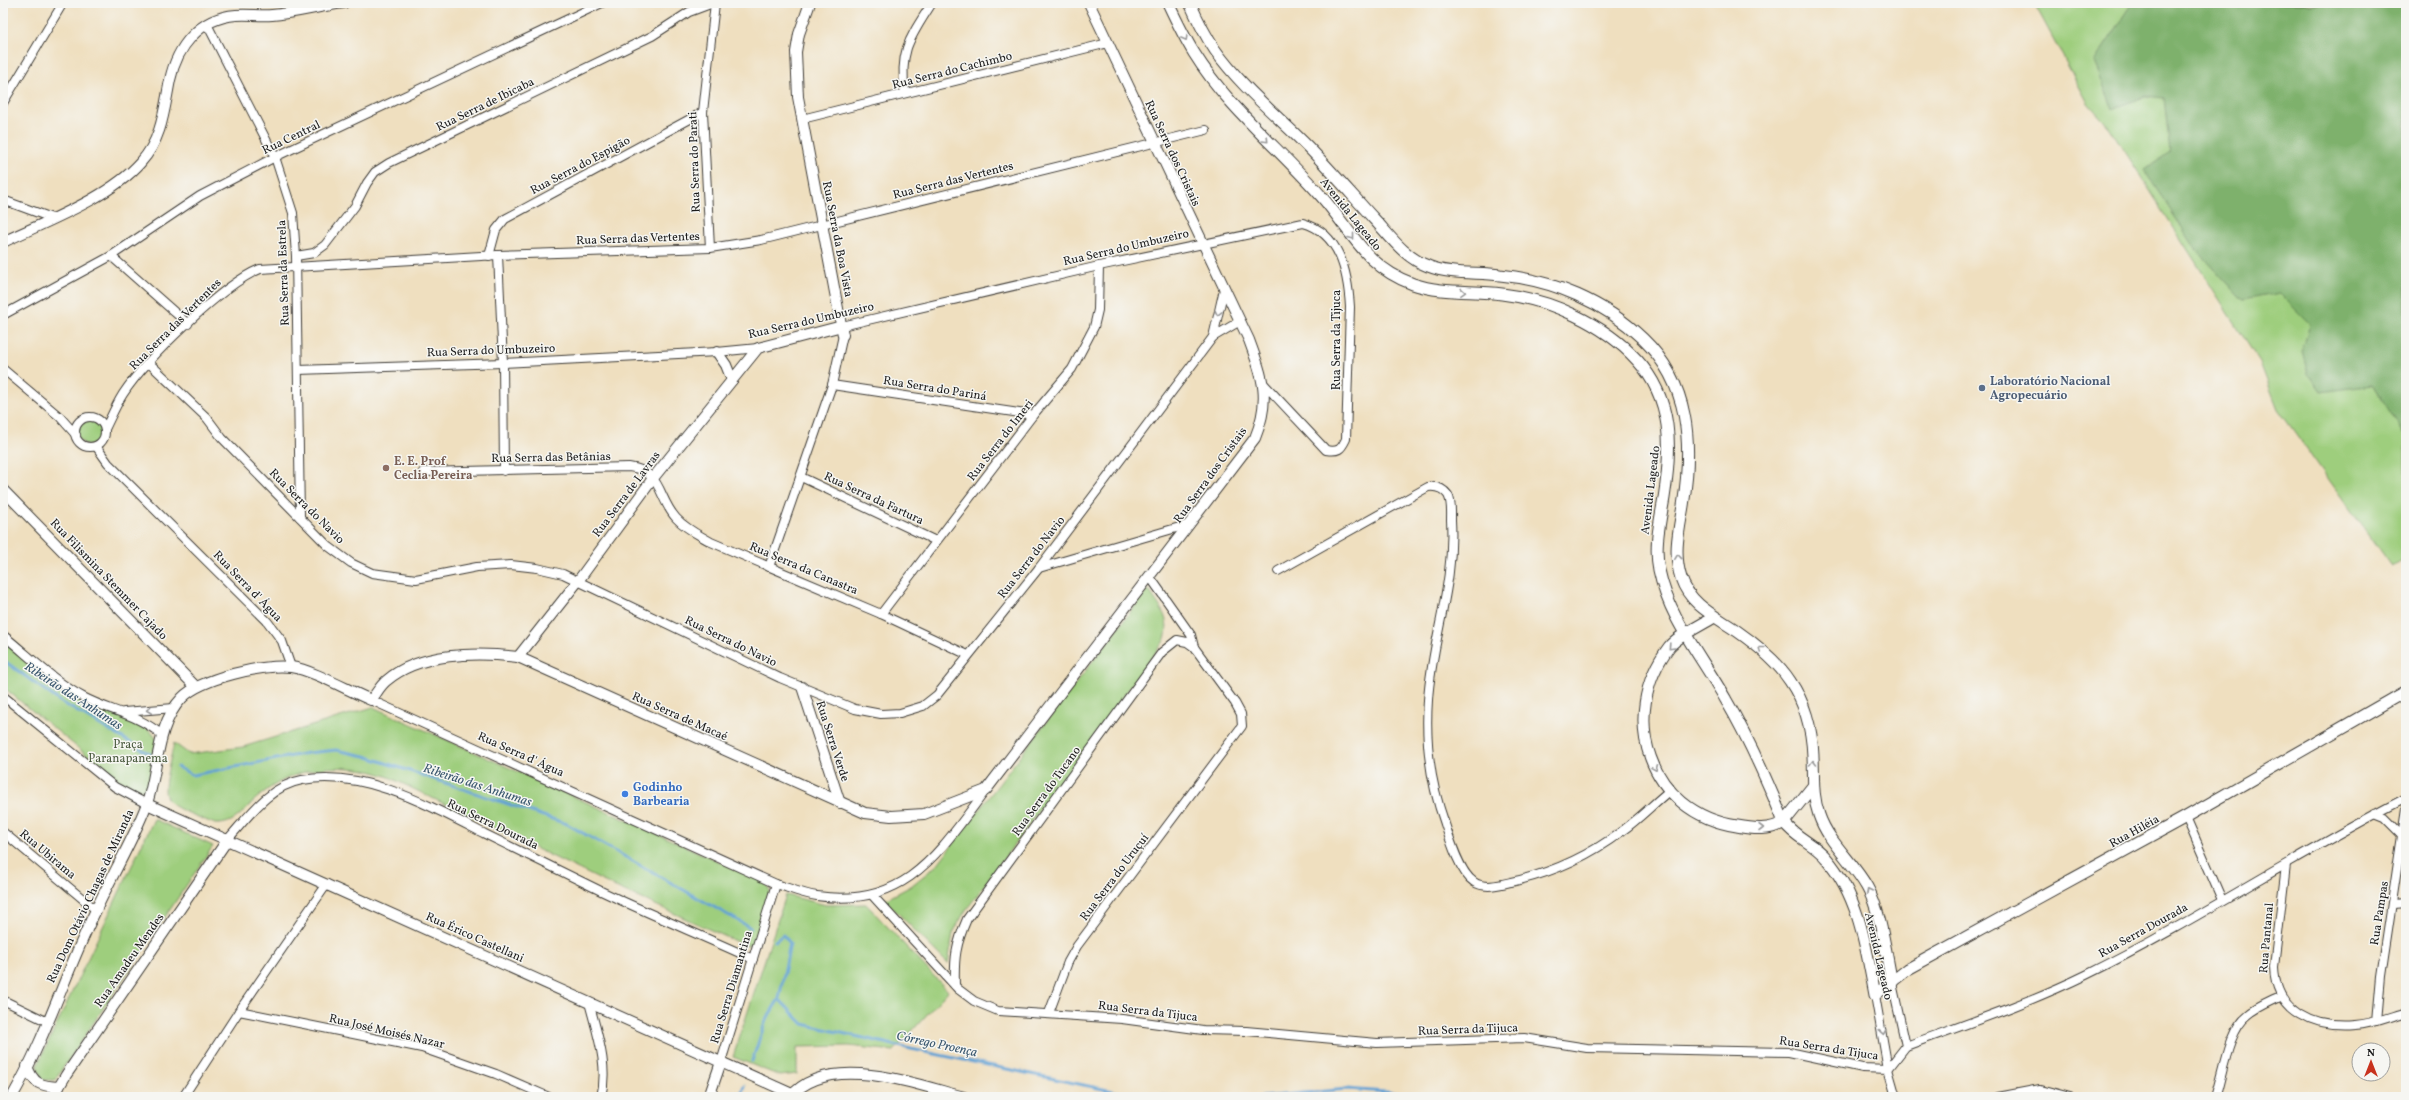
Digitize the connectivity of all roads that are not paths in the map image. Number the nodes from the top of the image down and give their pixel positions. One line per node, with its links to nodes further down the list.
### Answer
1 (63, 3): 14 (street)
2 (344, 3): 10 (street)
3 (602, 3): 19 (street, Rua Central)
4 (714, 3): 15 (street, Rua Serra do Parati); 27 (street, Rua Serra de Ibicaba)
5 (810, 3): 16 (street, Rua Serra da Boa Vista)
6 (932, 3): 13 (street)
7 (1089, 3): 12 (street, Rua Serra dos Cristais)
8 (1168, 3): 70 (main road, Avenida Lageado, one-way to 70)
9 (1190, 3): 68 (main road, Avenida Lageado, one-way to 9)
10 (322, 4): 11 (street)
11 (207, 24): 19 (street, Rua Serra da Estrela); 21 (street)
12 (1108, 43): 13 (street, Rua Serra do Cachimbo); 18 (street, Rua Serra dos Cristais)
13 (905, 94): 16 (street, Rua Serra do Cachimbo)
14 (3, 102)
15 (703, 112): 25 (street, Rua Serra do Parati); 28 (street, Rua Serra do Espigão)
16 (802, 119): 22 (street, Rua Serra da Boa Vista)
17 (1206, 130): 18 (street, Rua Serra das Vertentes)
18 (1155, 144): 22 (street, Rua Serra das Vertentes); 24 (street, Rua Serra dos Cristais)
19 (275, 157): 26 (street, Rua Central); 27 (street, Rua Serra da Estrela)
20 (3, 200): 21 (street)
21 (52, 218): 23 (street)
22 (822, 225): 25 (street, Rua Serra das Vertentes); 35 (street, Rua Serra da Boa Vista)
23 (3, 242)
24 (1201, 243): 30 (street, Rua Serra do Umbuzeiro); 31 (street, Rua Serra dos Cristais); 44 (street, Rua Serra da Tijuca)
25 (710, 248): 28 (street, Rua Serra das Vertentes)
26 (111, 256): 32 (street, Rua Central); 34 (street)
27 (296, 256): 29 (street, Rua Serra da Estrela)
28 (493, 256): 29 (street, Rua Serra das Vertentes); 40 (street, Rua Serra do Espigão)
29 (296, 266): 34 (street, Rua Serra das Vertentes); 42 (street, Rua Serra da Estrela)
30 (1099, 266): 35 (street, Rua Serra do Umbuzeiro); 47 (street, Rua Serra do Imeri)
31 (1224, 289): 33 (street, Rua Serra dos Cristais); 36 (street, Rua Serra do Navio, one-way to 36)
32 (3, 315)
33 (1240, 321): 36 (street, Rua Serra do Navio); 44 (street, Rua Serra dos Cristais)
34 (188, 324): 39 (street, Rua Serra das Vertentes)
35 (843, 331): 37 (street, Rua Serra do Umbuzeiro); 45 (street, Rua Serra da Boa Vista)
36 (1213, 337): 63 (street, Rua Serra do Navio)
37 (758, 348): 38 (street, Rua Serra do Umbuzeiro); 43 (street, Rua Serra de Lavras)
38 (717, 352): 40 (street, Rua Serra do Umbuzeiro); 43 (street)
39 (149, 363): 46 (street, Rua Serra das Vertentes); 59 (street, Rua Serra do Navio)
40 (503, 363): 42 (street, Rua Serra do Umbuzeiro); 54 (street, Rua Serra do Espigão)
41 (3, 369): 48 (street)
42 (298, 370): 59 (street, Rua Serra da Estrela)
43 (732, 380): 56 (street, Rua Serra de Lavras)
44 (1264, 384): 60 (street, Rua Serra dos Cristais)
45 (832, 385): 47 (street, Rua Serra do Pariná); 57 (street, Rua Serra da Boa Vista)
46 (115, 407): 49 (street, Rua Serra das Vertentes); 51 (street, Rua Serra das Vertentes)
47 (1033, 415): 61 (street, Rua Serra do Imeri)
48 (60, 417): 50 (street); 52 (street)
49 (99, 420): 50 (street); 51 (street)
50 (79, 422): 52 (street)
51 (105, 429): 53 (street)
52 (76, 435): 53 (street)
53 (96, 446): 74 (street, Rua Serra d' Água)
54 (504, 471): 55 (street, Rua Serra das Betânias); 56 (street, Rua Serra das Betânias)
55 (423, 472)
56 (654, 477): 62 (street, Rua Serra da Canastra); 66 (street, Rua Serra de Lavras)
57 (801, 477): 61 (street, Rua Serra da Fartura); 62 (street, Rua Serra da Boa Vista)
58 (3, 490): 75 (street, Rua Filismina Stemmer Cajado)
59 (300, 517): 66 (street, Rua Serra do Navio)
60 (1191, 524): 63 (street); 65 (street, Rua Serra dos Cristais)
61 (936, 542): 67 (street, Rua Serra do Imeri)
62 (769, 567): 67 (street, Rua Serra da Canastra)
63 (1039, 568): 72 (street, Rua Serra do Navio)
64 (1278, 571): 85 (street)
65 (1150, 577): 71 (street, Rua Serra do Uruçuí); 84 (street, Rua Serra dos Cristais)
66 (578, 581): 73 (street, Rua Serra de Lavras); 76 (street, Rua Serra do Navio)
67 (881, 614): 72 (street, Rua Serra da Canastra)
68 (1714, 616): 70 (main road); 83 (main road, Avenida Lageado, one-way to 68)
69 (3, 635): 81 (street)
70 (1686, 635): 85 (main road, one-way to 85); 92 (main road, Avenida Lageado)
71 (1194, 647): 106 (street, Rua Serra do Tucano); 113 (street, Rua Serra do Uruçuí)
72 (968, 655): 76 (street, Rua Serra do Navio)
73 (518, 658): 79 (street, Rua Serra de Macaé); 87 (street, Rua Serra de Macaé)
74 (291, 667): 75 (street, Rua Dom Otávio Chagas de Miranda); 79 (street, Rua Serra d' Água)
75 (196, 687): 80 (street, Rua Dom Otávio Chagas de Miranda)
76 (802, 687): 87 (street, Rua Serra Verde)
77 (3, 696): 88 (street)
78 (2403, 696): 91 (main road, Rua Hiléia)
79 (371, 700): 98 (street, Rua Serra d' Água)
80 (174, 708): 81 (street, one-way to 81); 82 (street, Rua Dom Otávio Chagas de Miranda)
81 (123, 712): 82 (street)
82 (162, 736): 88 (street, Rua Dom Otávio Chagas de Miranda)
83 (1813, 786): 92 (main road); 105 (main road, Avenida Lageado, one-way to 83)
84 (986, 790): 87 (street, Rua Serra de Macaé); 99 (street, Rua Serra d' Água)
85 (1669, 791): 92 (main road, one-way to 92)
86 (2406, 798): 90 (street, Rua Serra Dourada)
87 (840, 803)
88 (147, 804): 95 (street, Rua Érico Castellani); 103 (street, Rua Dom Otávio Chagas de Miranda)
89 (2406, 808): 94 (street, Rua Pampas)
90 (2375, 814): 94 (street); 96 (street, Rua Serra Dourada)
91 (2186, 817): 100 (street); 105 (main road, Rua Hiléia)
92 (1784, 822): 107 (main road, Avenida Lageado)
93 (3, 832): 103 (street, Rua Ubirama)
94 (2402, 835): 102 (street, Rua Pampas)
95 (228, 839): 97 (street, Rua Érico Castellani); 104 (street, Rua Serra Dourada); 120 (street, Rua Amadeu Mendes)
96 (2286, 865): 100 (street, Rua Serra Dourada); 108 (street, Rua Pantanal)
97 (327, 884): 110 (street, Rua Érico Castellani); 111 (street)
98 (776, 884): 99 (street, Rua Serra d' Água); 104 (street, Rua Serra Diamantina)
99 (872, 895): 106 (street)
100 (2222, 900): 116 (street, Rua Serra Dourada)
101 (2406, 903): 102 (street)
102 (2393, 904): 115 (street, Rua Pampas)
103 (96, 910): 114 (street, Rua Dom Otávio Chagas de Miranda)
104 (753, 959): 117 (street, Rua Serra Diamantina)
105 (1892, 983): 107 (main road, Rua Hiléia); 116 (street, Avenida Lageado)
106 (955, 985): 113 (street)
107 (1875, 995): 119 (street, Avenida Lageado, one-way to 119)
108 (2280, 996): 115 (street, Rua Pantanal); 132 (street)
109 (3, 1000): 114 (street)
110 (589, 1002): 117 (street, Rua Érico Castellani); 126 (street)
111 (239, 1011): 124 (street); 125 (street, Rua José Moisés Nazar)
112 (2406, 1012): 115 (street, Rua Pantanal)
113 (1049, 1013): 119 (street, Rua Serra da Tijuca)
114 (48, 1022): 118 (street, Rua Dom Otávio Chagas de Miranda)
115 (2377, 1022)
116 (1906, 1046): 119 (street)
117 (721, 1062): 121 (street, Rua Érico Castellani); 127 (street, Rua Serra Diamantina)
118 (27, 1066): 120 (street); 122 (street, Rua Dom Otávio Chagas de Miranda)
119 (1888, 1069): 129 (street)
120 (59, 1087): 123 (street, Rua Amadeu Mendes)
121 (791, 1096): 128 (street)
122 (12, 1097)
123 (53, 1097)
124 (184, 1097)
125 (548, 1097)
126 (601, 1097)
127 (709, 1097)
128 (964, 1097)
129 (1896, 1097)
130 (1998, 1097): 131 (street)
131 (2070, 1097)
132 (2215, 1097)

